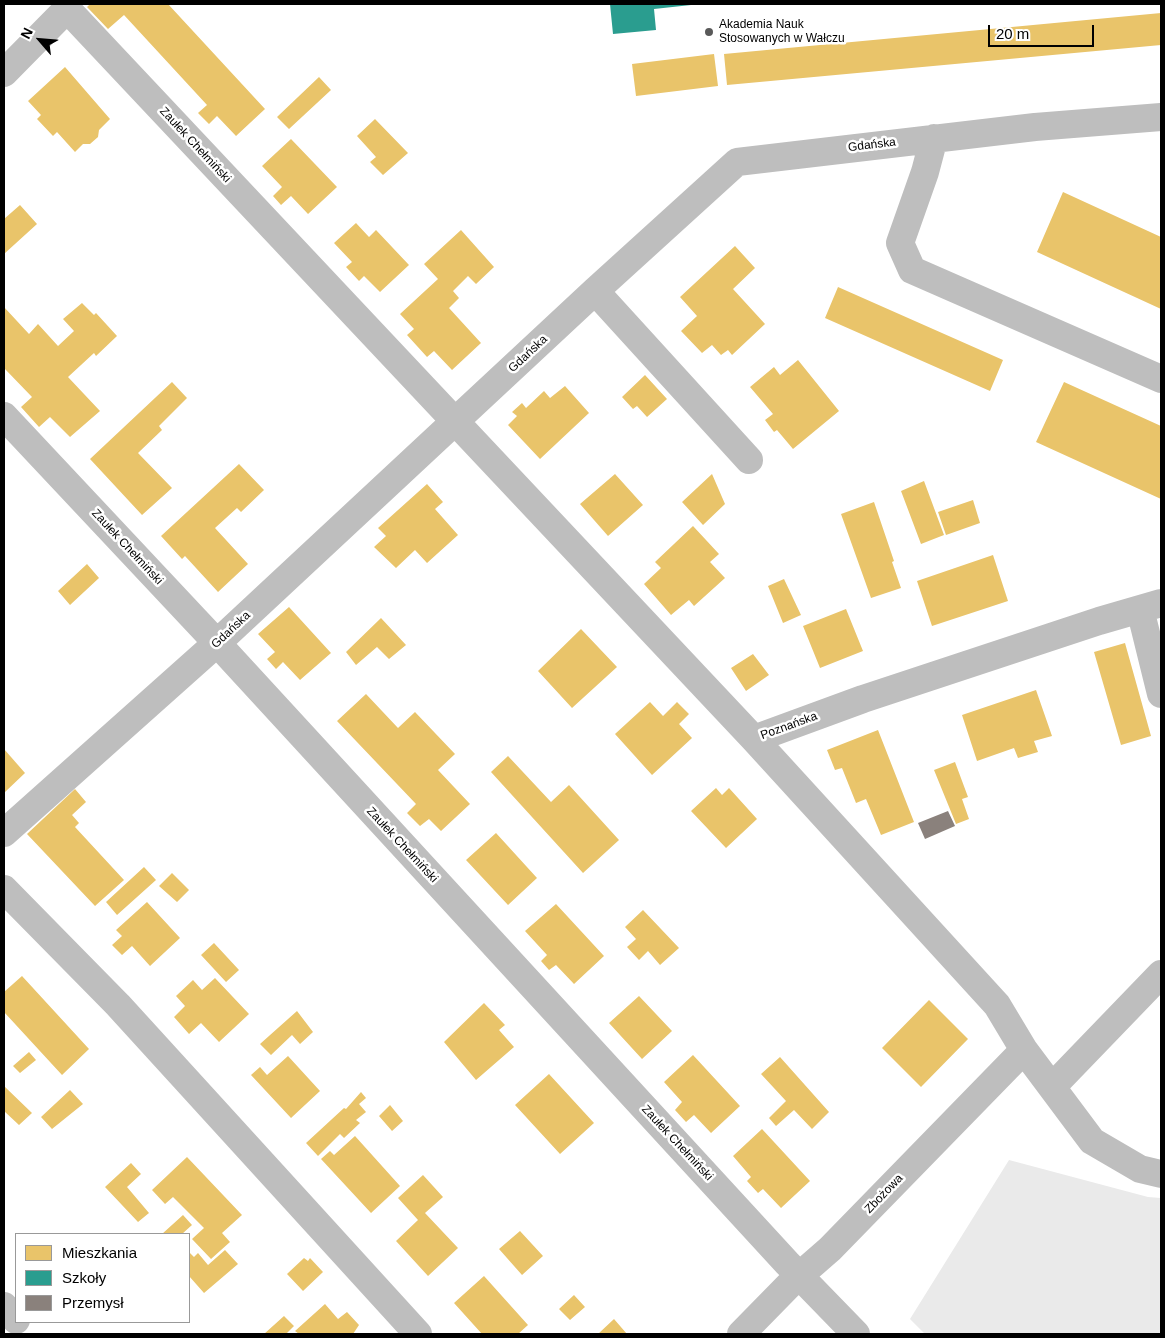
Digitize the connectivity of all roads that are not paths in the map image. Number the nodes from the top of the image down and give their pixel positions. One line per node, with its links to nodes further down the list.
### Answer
1 (4, 73): 7 (street, Zaułek Chełmiński)
2 (1161, 117): 3 (street, Gdańska)
3 (934, 138): 4 (street, Gdańska); 5 (street)
4 (595, 291): 7 (street, Gdańska); 8 (street)
5 (1161, 379)
6 (4, 416): 10 (street, Zaułek Chełmiński)
7 (456, 422): 10 (street, Gdańska); 12 (street, Zaułek Chełmiński)
8 (749, 460)
9 (1151, 606): 11 (street); 12 (street, Poznańska)
10 (217, 643): 13 (street, Gdańska); 19 (street, Zaułek Chełmiński)
11 (1161, 694)
12 (754, 739): 16 (street, Poznańska)
13 (4, 833)
14 (4, 889): 24 (street)
15 (1161, 974): 17 (street)
16 (1024, 1050): 17 (street, Poznańska); 19 (street, Zbożowa)
17 (1052, 1087): 18 (street, Poznańska)
18 (1161, 1174)
19 (800, 1275): 25 (street, Zbożowa); 26 (street, Zaułek Chełmiński)
20 (4, 1306): 21 (street)
21 (15, 1319)
22 (19, 1323): 23 (street)
23 (30, 1334)
24 (418, 1334)
25 (741, 1334)
26 (856, 1334)

